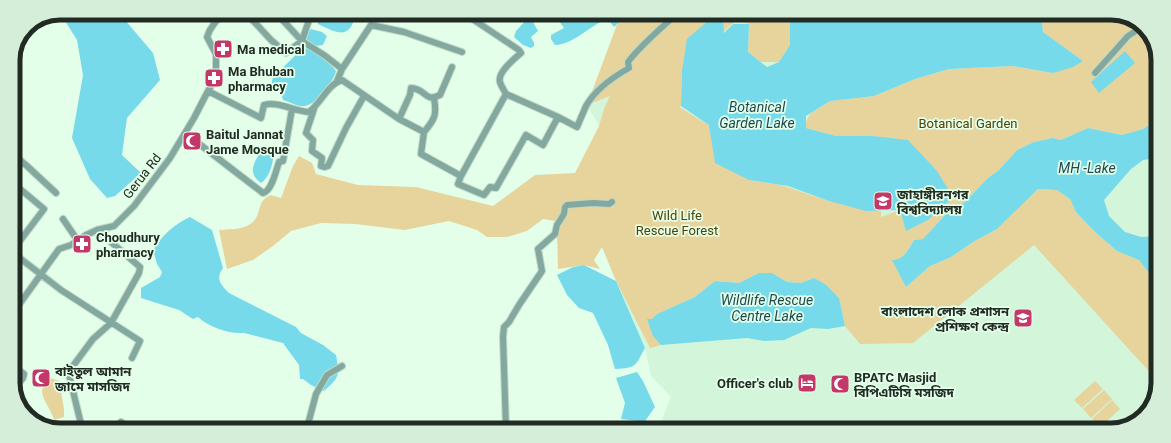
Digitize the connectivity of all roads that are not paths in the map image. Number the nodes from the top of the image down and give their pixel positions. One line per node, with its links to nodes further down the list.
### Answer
1 (217, 20): 14 (street, Gerua Rd)
2 (252, 20): 8 (street)
3 (283, 20): 8 (street)
4 (310, 20): 8 (street)
5 (474, 20): 15 (street)
6 (671, 20): 20 (street)
7 (1137, 30): 12 (street)
8 (302, 41): 11 (street)
9 (462, 52): 11 (street)
10 (452, 67): 17 (street)
11 (342, 70): 13 (street)
12 (1095, 73)
13 (337, 81): 16 (street); 18 (street)
14 (208, 90): 19 (street); 23 (street, Gerua Rd)
15 (506, 94): 20 (street); 25 (street)
16 (364, 96): 18 (street); 21 (street)
17 (434, 98): 21 (street); 22 (street)
18 (315, 107): 19 (street)
19 (292, 109): 23 (street)
20 (558, 118): 25 (street)
21 (399, 119): 22 (street)
22 (424, 132): 25 (street)
23 (184, 133): 30 (street, Gerua Rd)
24 (20, 160): 27 (street)
25 (461, 176)
26 (20, 189): 31 (street)
27 (56, 193)
28 (612, 202): 43 (street)
29 (63, 219): 32 (street)
30 (97, 230): 32 (street, Gerua Rd); 36 (street)
31 (20, 241)
32 (78, 241): 34 (street, Gerua Rd)
33 (20, 260): 34 (street)
34 (41, 274): 35 (street, Gerua Rd); 36 (street)
35 (20, 303)
36 (111, 323): 37 (street); 41 (street)
37 (132, 358)
38 (342, 366): 42 (street)
39 (20, 371): 40 (street)
40 (20, 382)
41 (81, 423)
42 (308, 423)
43 (506, 423)

